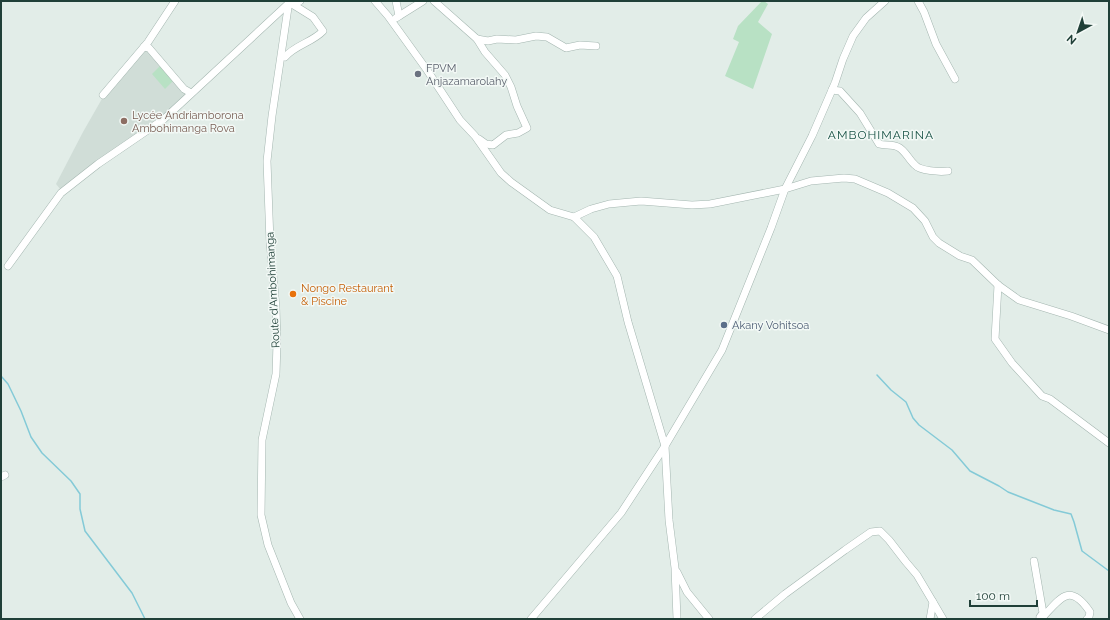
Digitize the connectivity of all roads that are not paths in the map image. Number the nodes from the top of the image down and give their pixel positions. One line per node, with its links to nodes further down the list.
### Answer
1 (175, 1): 14 (street)
2 (300, 1): 9 (street)
3 (374, 1): 11 (street)
4 (396, 1): 10 (street)
5 (423, 1): 10 (street)
6 (434, 1): 12 (street)
7 (885, 1): 17 (street)
8 (918, 1): 16 (street)
9 (290, 3): 15 (street); 18 (street); 32 (street, Route d'Ambohimanga)
10 (399, 16): 11 (street)
11 (392, 22): 20 (street)
12 (478, 39): 13 (street); 20 (street)
13 (596, 46)
14 (144, 47): 18 (street); 19 (street)
15 (285, 57)
16 (956, 78)
17 (832, 90): 21 (street); 22 (street)
18 (192, 93): 24 (street)
19 (103, 95)
20 (475, 136): 23 (street)
21 (948, 171)
22 (785, 189): 23 (street); 25 (street); 28 (street)
23 (574, 217): 28 (street)
24 (8, 266)
25 (998, 285): 26 (street); 27 (street)
26 (1109, 330)
27 (1109, 443)
28 (665, 446): 30 (street); 33 (street)
29 (1034, 561): 39 (street)
30 (675, 568): 34 (street); 35 (street)
31 (933, 602): 36 (street); 37 (street); 38 (street)
32 (300, 619)
33 (531, 619)
34 (678, 619)
35 (709, 619)
36 (755, 619)
37 (930, 619)
38 (943, 619)
39 (1040, 619): 40 (street)
40 (1087, 619)

